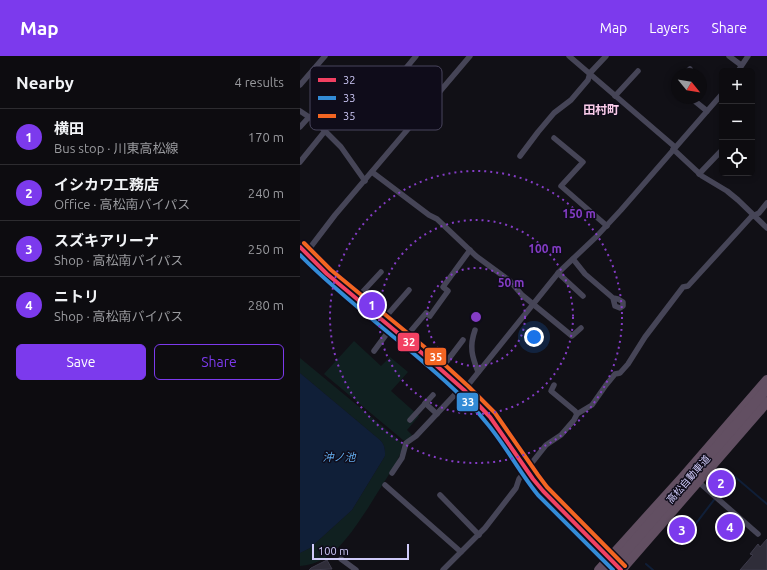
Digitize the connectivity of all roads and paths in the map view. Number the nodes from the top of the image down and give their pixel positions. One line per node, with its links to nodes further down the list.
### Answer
1 (325, 56): 8 (street)
2 (416, 56): 9 (street)
3 (470, 56): 15 (street)
4 (569, 56): 13 (street)
5 (606, 56): 13 (street)
6 (729, 56): 10 (street)
7 (748, 56): 10 (street)
8 (316, 66)
9 (408, 66)
10 (740, 68)
11 (638, 71): 16 (street)
12 (310, 73): 14 (street)
13 (590, 73): 16 (street); 28 (street)
14 (300, 85)
15 (442, 89)
16 (615, 96): 26 (street)
17 (719, 97): 20 (street)
18 (698, 104): 20 (street)
19 (300, 111): 21 (street)
20 (707, 111): 26 (street)
21 (309, 118): 22 (street)
22 (300, 127)
23 (407, 130): 30 (street)
24 (325, 131): 29 (street); 32 (street)
25 (554, 138): 35 (street)
26 (674, 148): 31 (street); 35 (street)
27 (719, 153): 31 (street)
28 (520, 156)
29 (300, 162)
30 (372, 172): 32 (street); 37 (street)
31 (700, 174): 34 (street)
32 (365, 181): 38 (street)
33 (767, 203): 34 (street)
34 (755, 216): 36 (street); 65 (street)
35 (607, 226): 39 (street)
36 (767, 228)
37 (470, 250): 46 (street); 51 (street)
38 (303, 251): 45 (main road)
39 (573, 259): 41 (street); 44 (street)
40 (381, 272): 45 (street)
41 (558, 273): 43 (street); 46 (street)
42 (409, 290): 47 (street)
43 (583, 296)
44 (613, 298)
45 (356, 299): 47 (main road)
46 (533, 304): 49 (street); 55 (street)
47 (382, 321): 48 (main road)
48 (391, 328): 51 (main road); 53 (street)
49 (581, 328)
50 (476, 330): 55 (street)
51 (404, 339): 54 (main road)
52 (463, 340): 54 (street)
53 (374, 351)
54 (441, 369): 58 (main road)
55 (478, 372): 58 (street)
56 (767, 380): 75 (highway)
57 (554, 385): 65 (street)
58 (463, 388): 64 (street); 67 (main road)
59 (767, 389): 81 (highway, 高松自動車道, bridge)
60 (433, 395): 62 (street)
61 (767, 402): 82 (highway, 高松自動車道)
62 (426, 403): 64 (street); 66 (street)
63 (767, 411): 70 (highway)
64 (437, 414): 68 (street)
65 (577, 414): 67 (street)
66 (410, 420)
67 (526, 470): 73 (street); 75 (main road)
68 (392, 473)
69 (385, 485): 74 (street)
70 (702, 485): 72 (street); 83 (highway)
71 (440, 495): 73 (street)
72 (758, 534)
73 (479, 535): 74 (street)
74 (461, 552): 78 (street)
75 (610, 558): 79 (highway); 80 (highway); 82 (main road)
76 (341, 559): 77 (street)
77 (356, 570)
78 (443, 570)
79 (599, 570)
80 (604, 570)
81 (609, 570)
82 (621, 570)
83 (628, 570)

